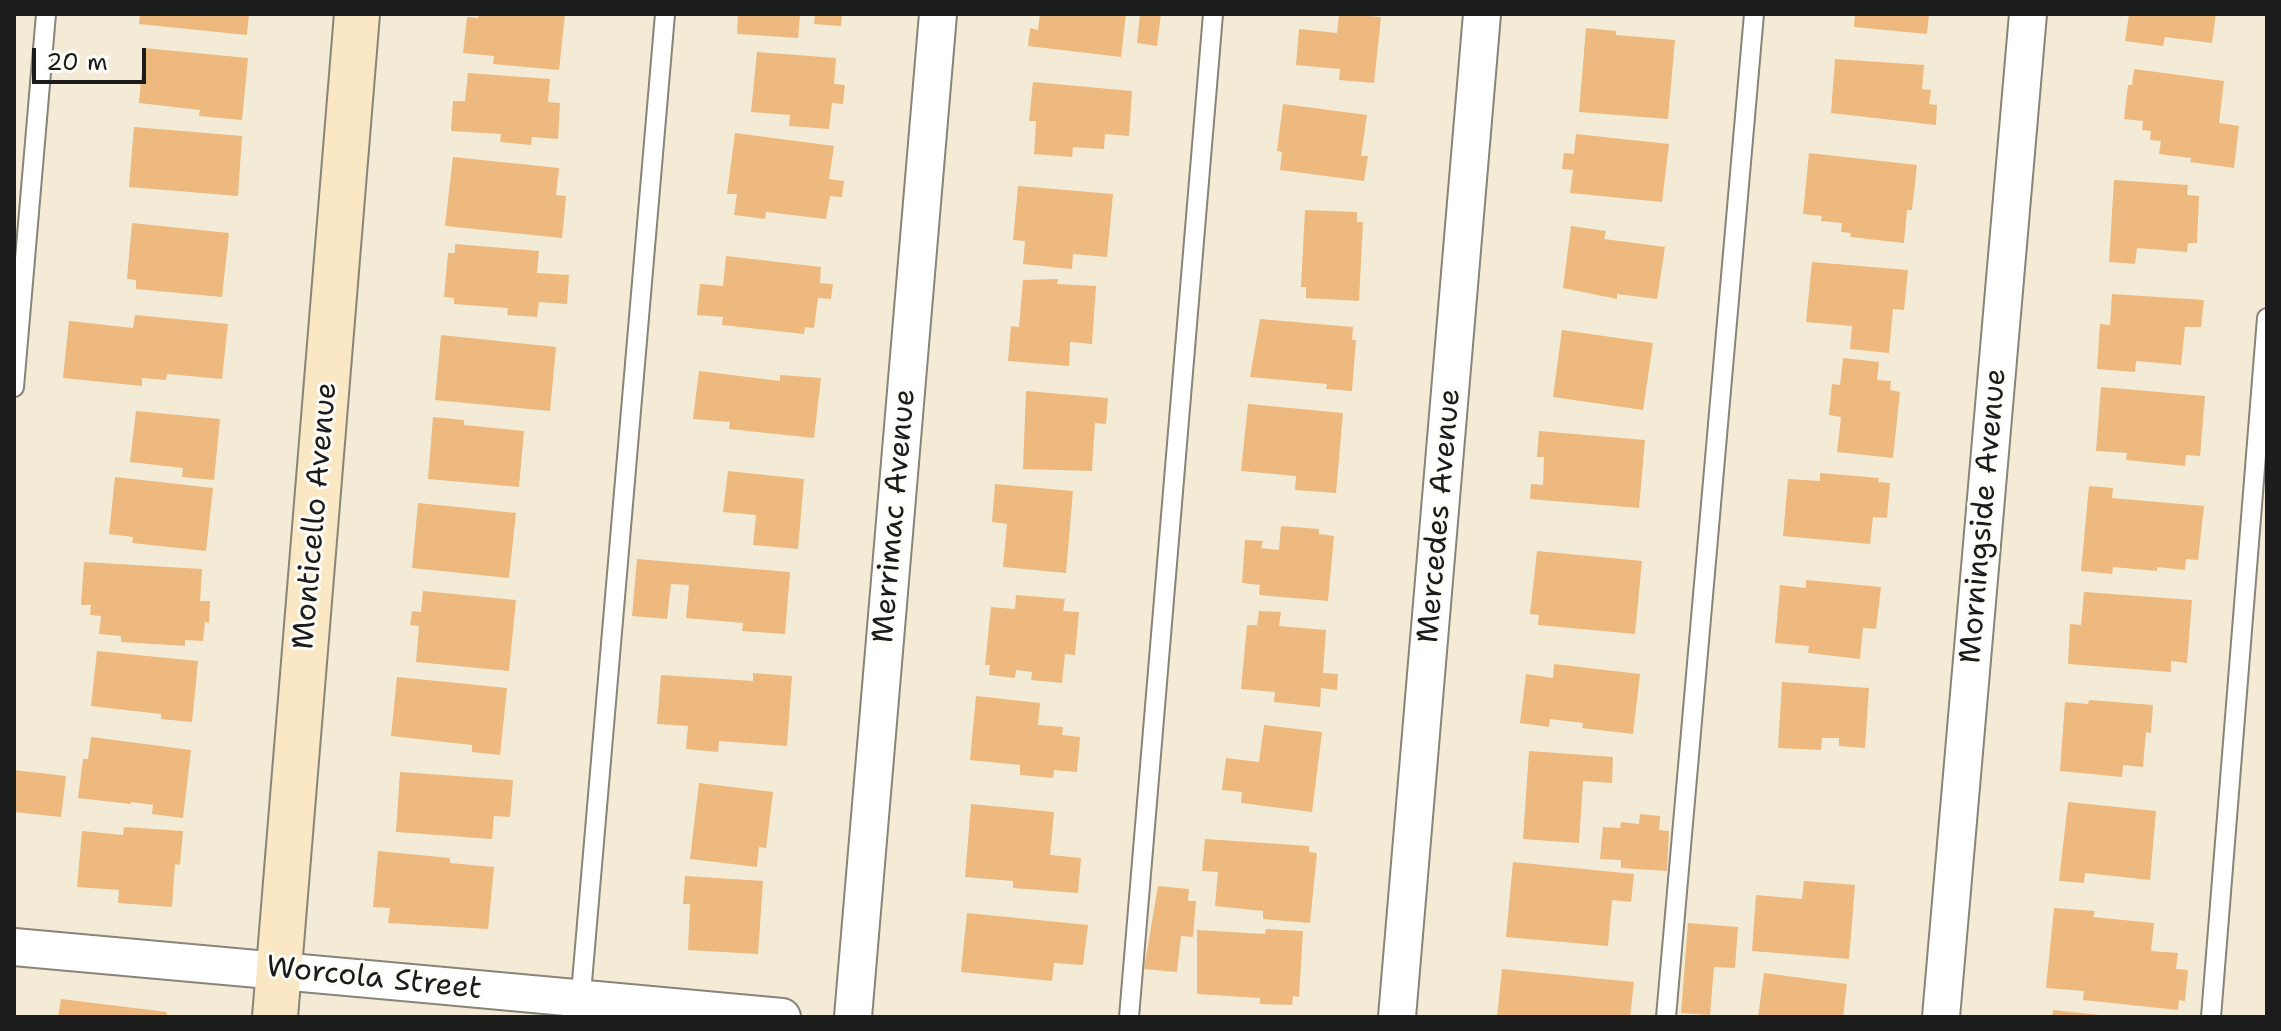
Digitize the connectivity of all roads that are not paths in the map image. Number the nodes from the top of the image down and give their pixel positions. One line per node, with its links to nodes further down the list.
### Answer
1 (46, 14): 10 (lane)
2 (357, 14): 12 (street, Monticello Avenue)
3 (665, 14): 13 (lane)
4 (938, 14): 16 (street, Merrimac Avenue)
5 (1213, 14): 17 (lane)
6 (1482, 14): 18 (street, Mercedes Avenue)
7 (1754, 14): 19 (lane)
8 (2028, 14): 20 (street, Morningside Avenue)
9 (2267, 318): 21 (lane)
10 (14, 387)
11 (14, 947): 12 (street, Worcola Street)
12 (279, 969): 13 (street, Worcola Street); 14 (street, Monticello Avenue)
13 (580, 1008): 15 (street, Worcola Street)
14 (275, 1017)
15 (782, 1017)
16 (853, 1017)
17 (1129, 1017)
18 (1397, 1017)
19 (1666, 1017)
20 (1941, 1017)
21 (2211, 1017)

